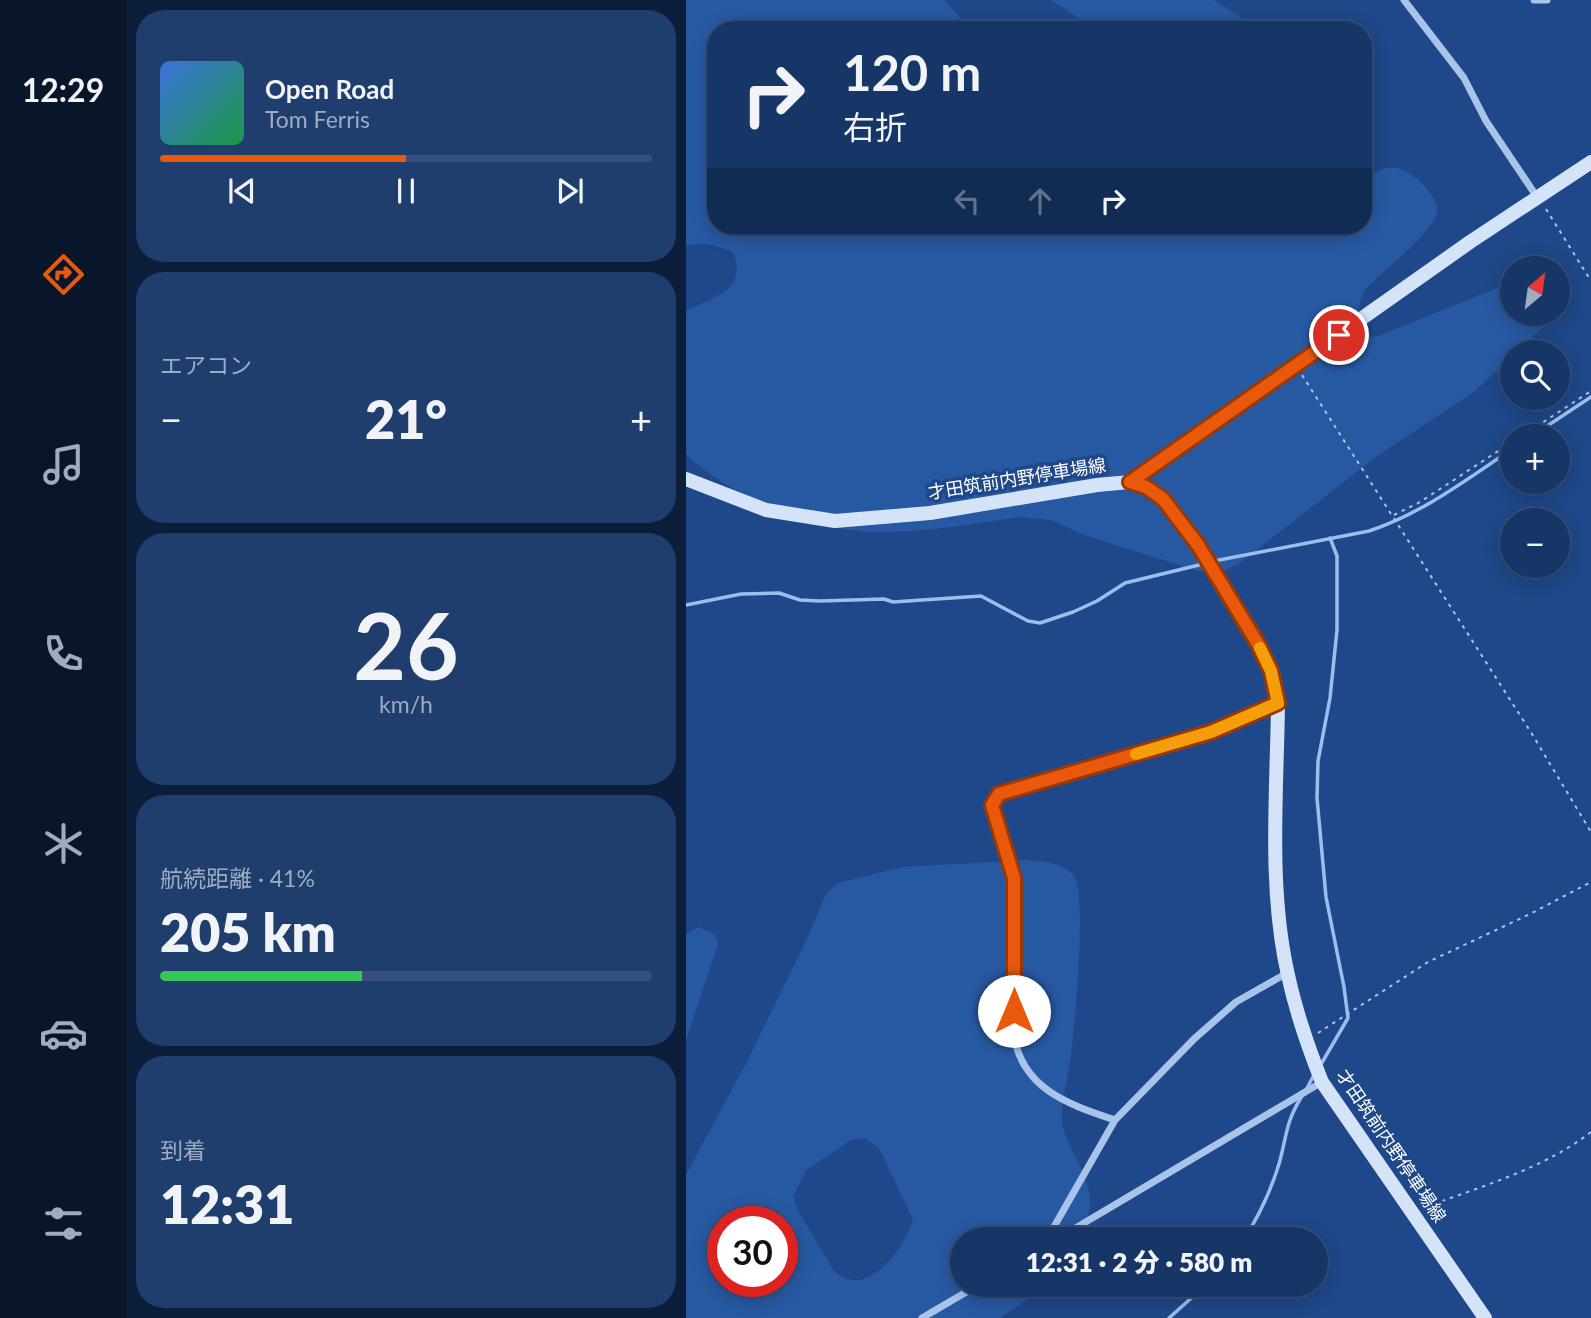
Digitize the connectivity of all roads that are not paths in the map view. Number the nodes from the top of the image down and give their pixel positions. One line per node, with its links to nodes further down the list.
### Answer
1 (1404, 0): 5 (street)
2 (1534, 0): 3 (street)
3 (1547, 0)
4 (1591, 162): 5 (main road)
5 (1538, 197): 7 (main road)
6 (686, 479): 7 (main road, 才田筑前内野停車場線)
7 (1130, 482): 8 (main road, 才田筑前内野停車場線)
8 (1278, 703): 9 (main road, 才田筑前内野停車場線); 11 (street)
9 (1287, 973): 10 (main road, 才田筑前内野停車場線); 11 (street)
10 (1322, 1082): 13 (street); 16 (main road, 才田筑前内野停車場線)
11 (1115, 1120): 12 (street)
12 (1054, 1227)
13 (1077, 1227)
14 (958, 1297): 15 (street)
15 (922, 1318)
16 (1485, 1318)

